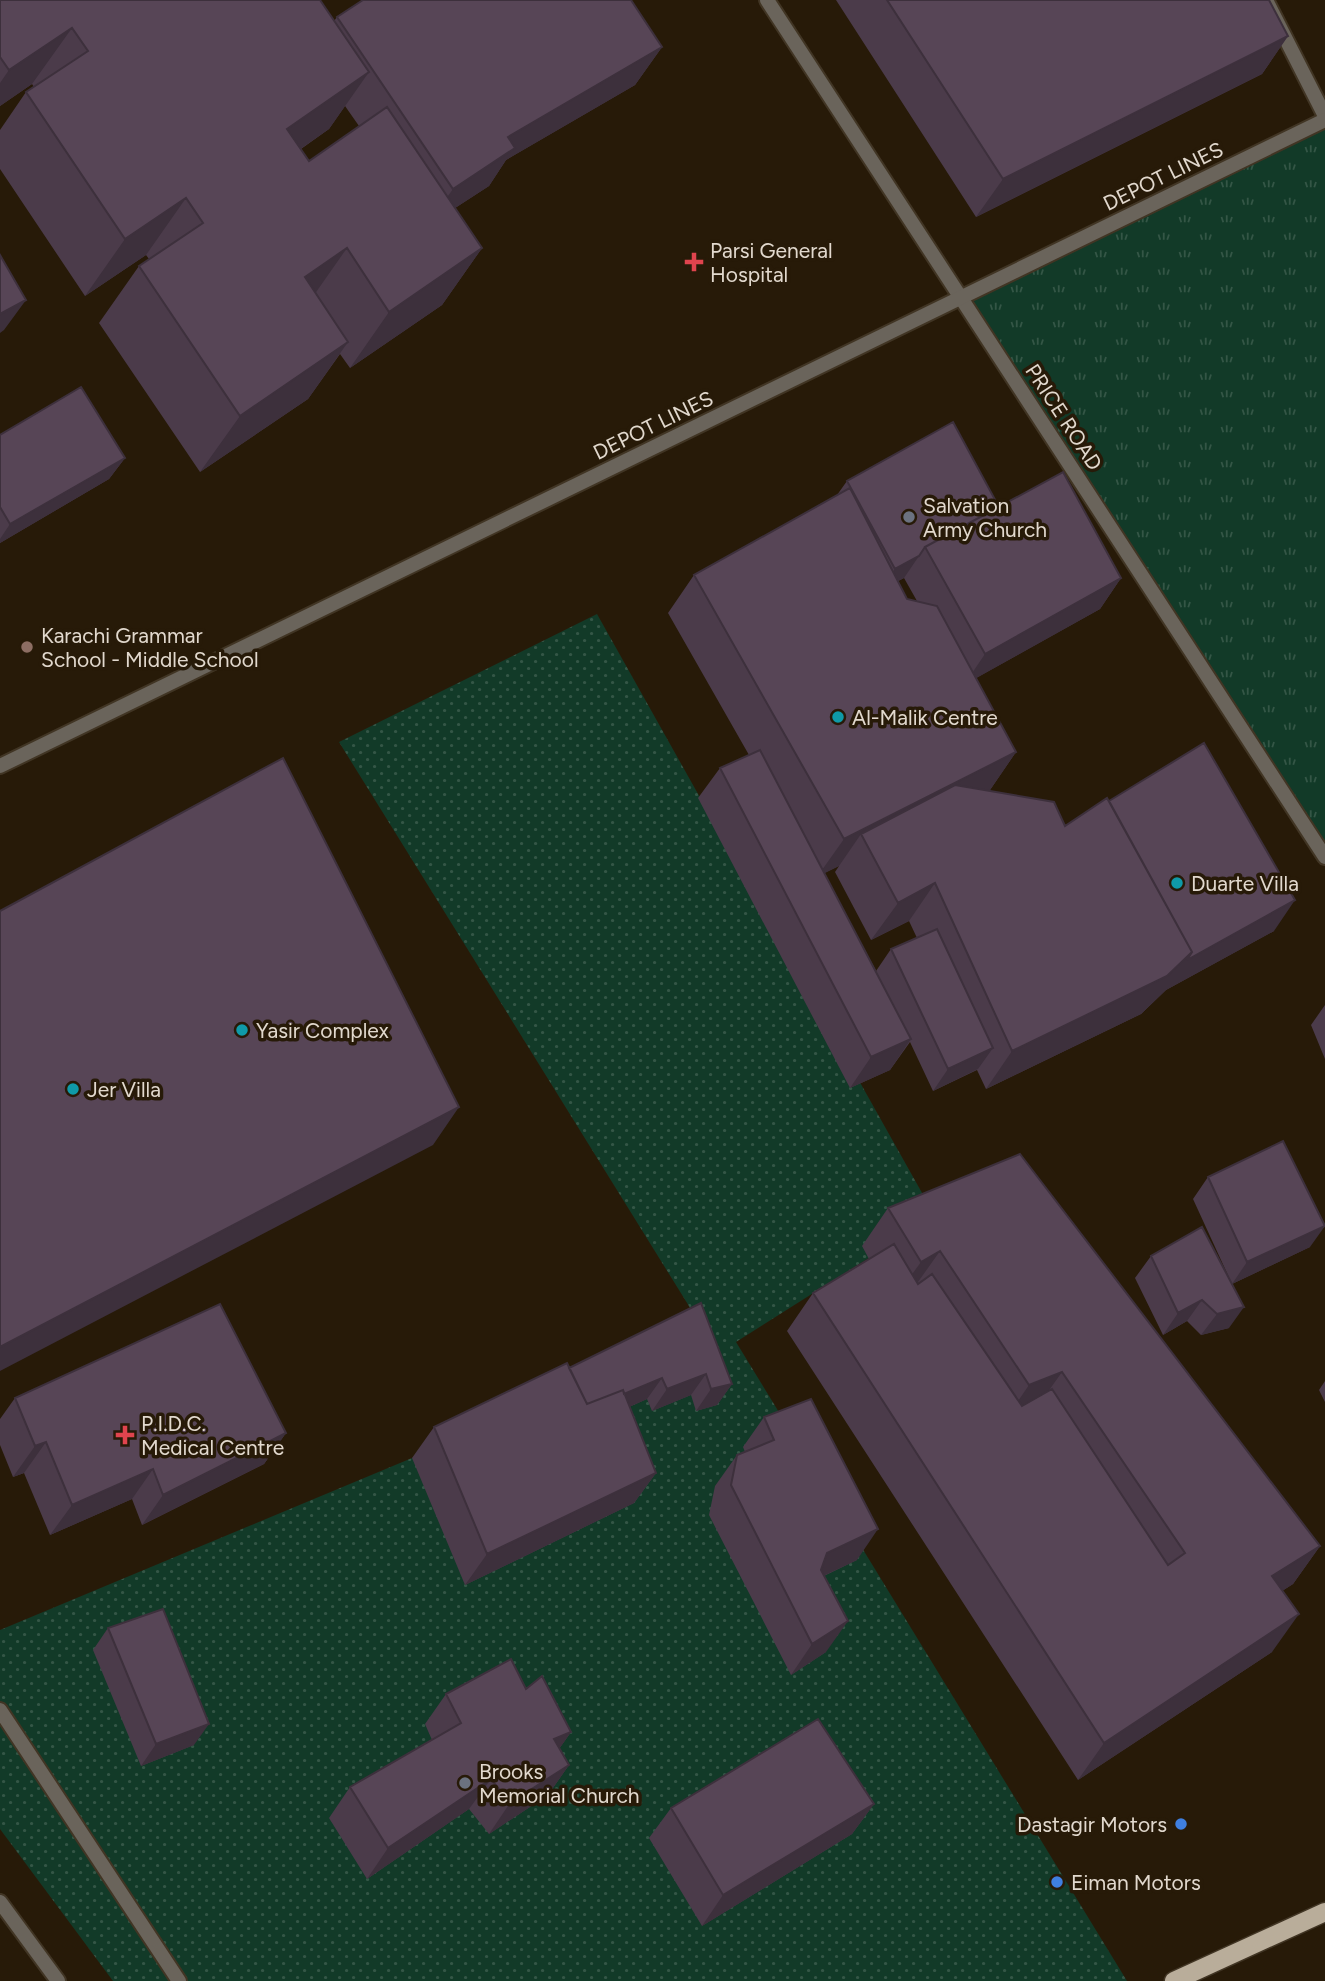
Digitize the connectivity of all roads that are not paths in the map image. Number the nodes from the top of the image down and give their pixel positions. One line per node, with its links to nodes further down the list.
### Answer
1 (766, 0): 4 (street, PRICE ROAD)
2 (1266, 0): 3 (street)
3 (1325, 118): 4 (street, DEPOT LINES)
4 (961, 298): 5 (street, DEPOT LINES); 6 (street, PRICE ROAD)
5 (0, 766)
6 (1325, 858)
7 (0, 1710): 11 (street)
8 (0, 1902): 10 (street)
9 (1325, 1912): 12 (main road)
10 (58, 1981)
11 (179, 1981)
12 (1174, 1981)

